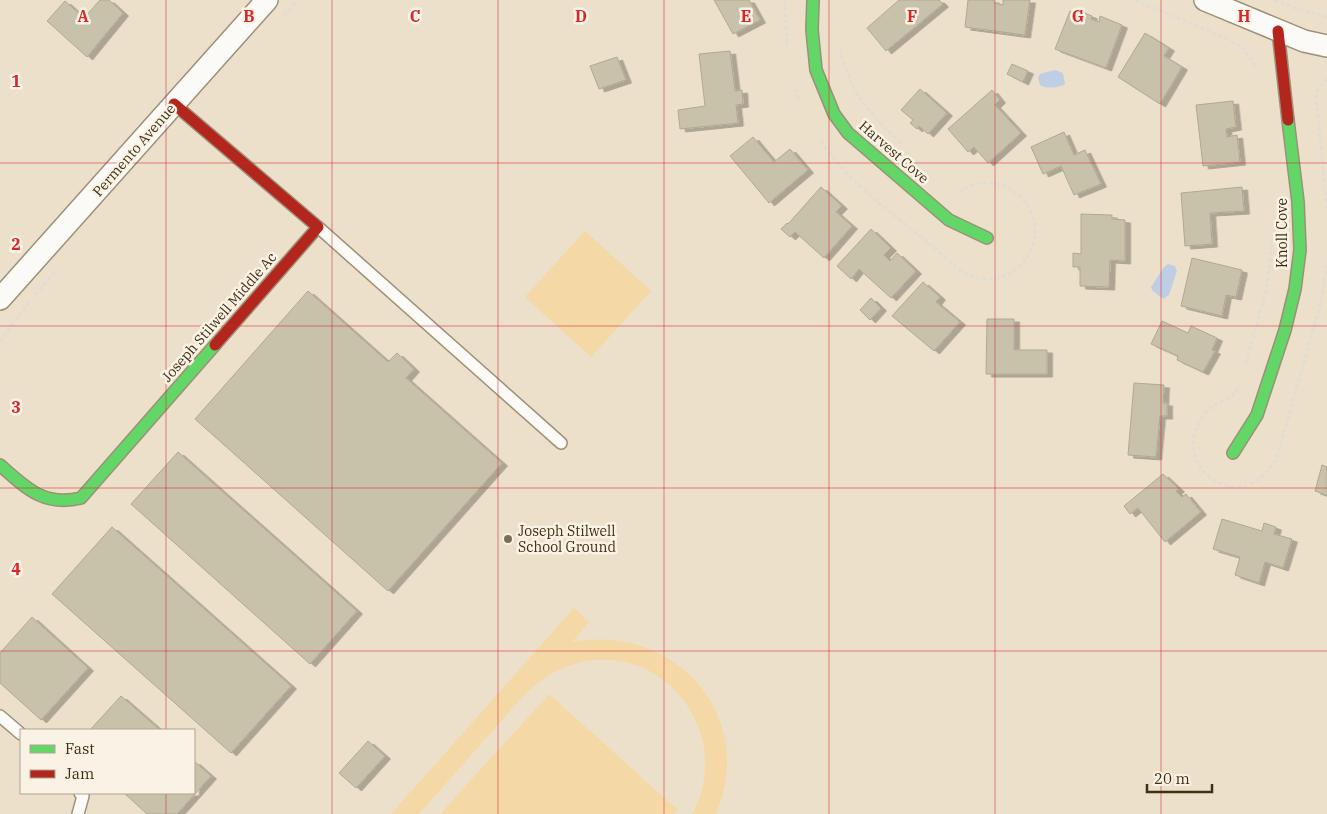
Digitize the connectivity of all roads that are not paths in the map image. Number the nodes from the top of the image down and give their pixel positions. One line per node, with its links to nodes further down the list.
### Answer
1 (267, 0): 6 (street, Permento Avenue)
2 (813, 0): 8 (street, Harvest Cove)
3 (1205, 0): 4 (street)
4 (1278, 31): 5 (street); 11 (street, Knoll Cove)
5 (1327, 46)
6 (174, 104): 7 (street); 9 (street, Permento Avenue)
7 (318, 227): 10 (lane); 12 (street, Joseph Stilwell Middle Ac)
8 (987, 238)
9 (0, 299)
10 (561, 443)
11 (1233, 453)
12 (0, 465)
13 (0, 716): 14 (lane)
14 (20, 733)
15 (81, 794): 16 (lane)
16 (78, 814)

